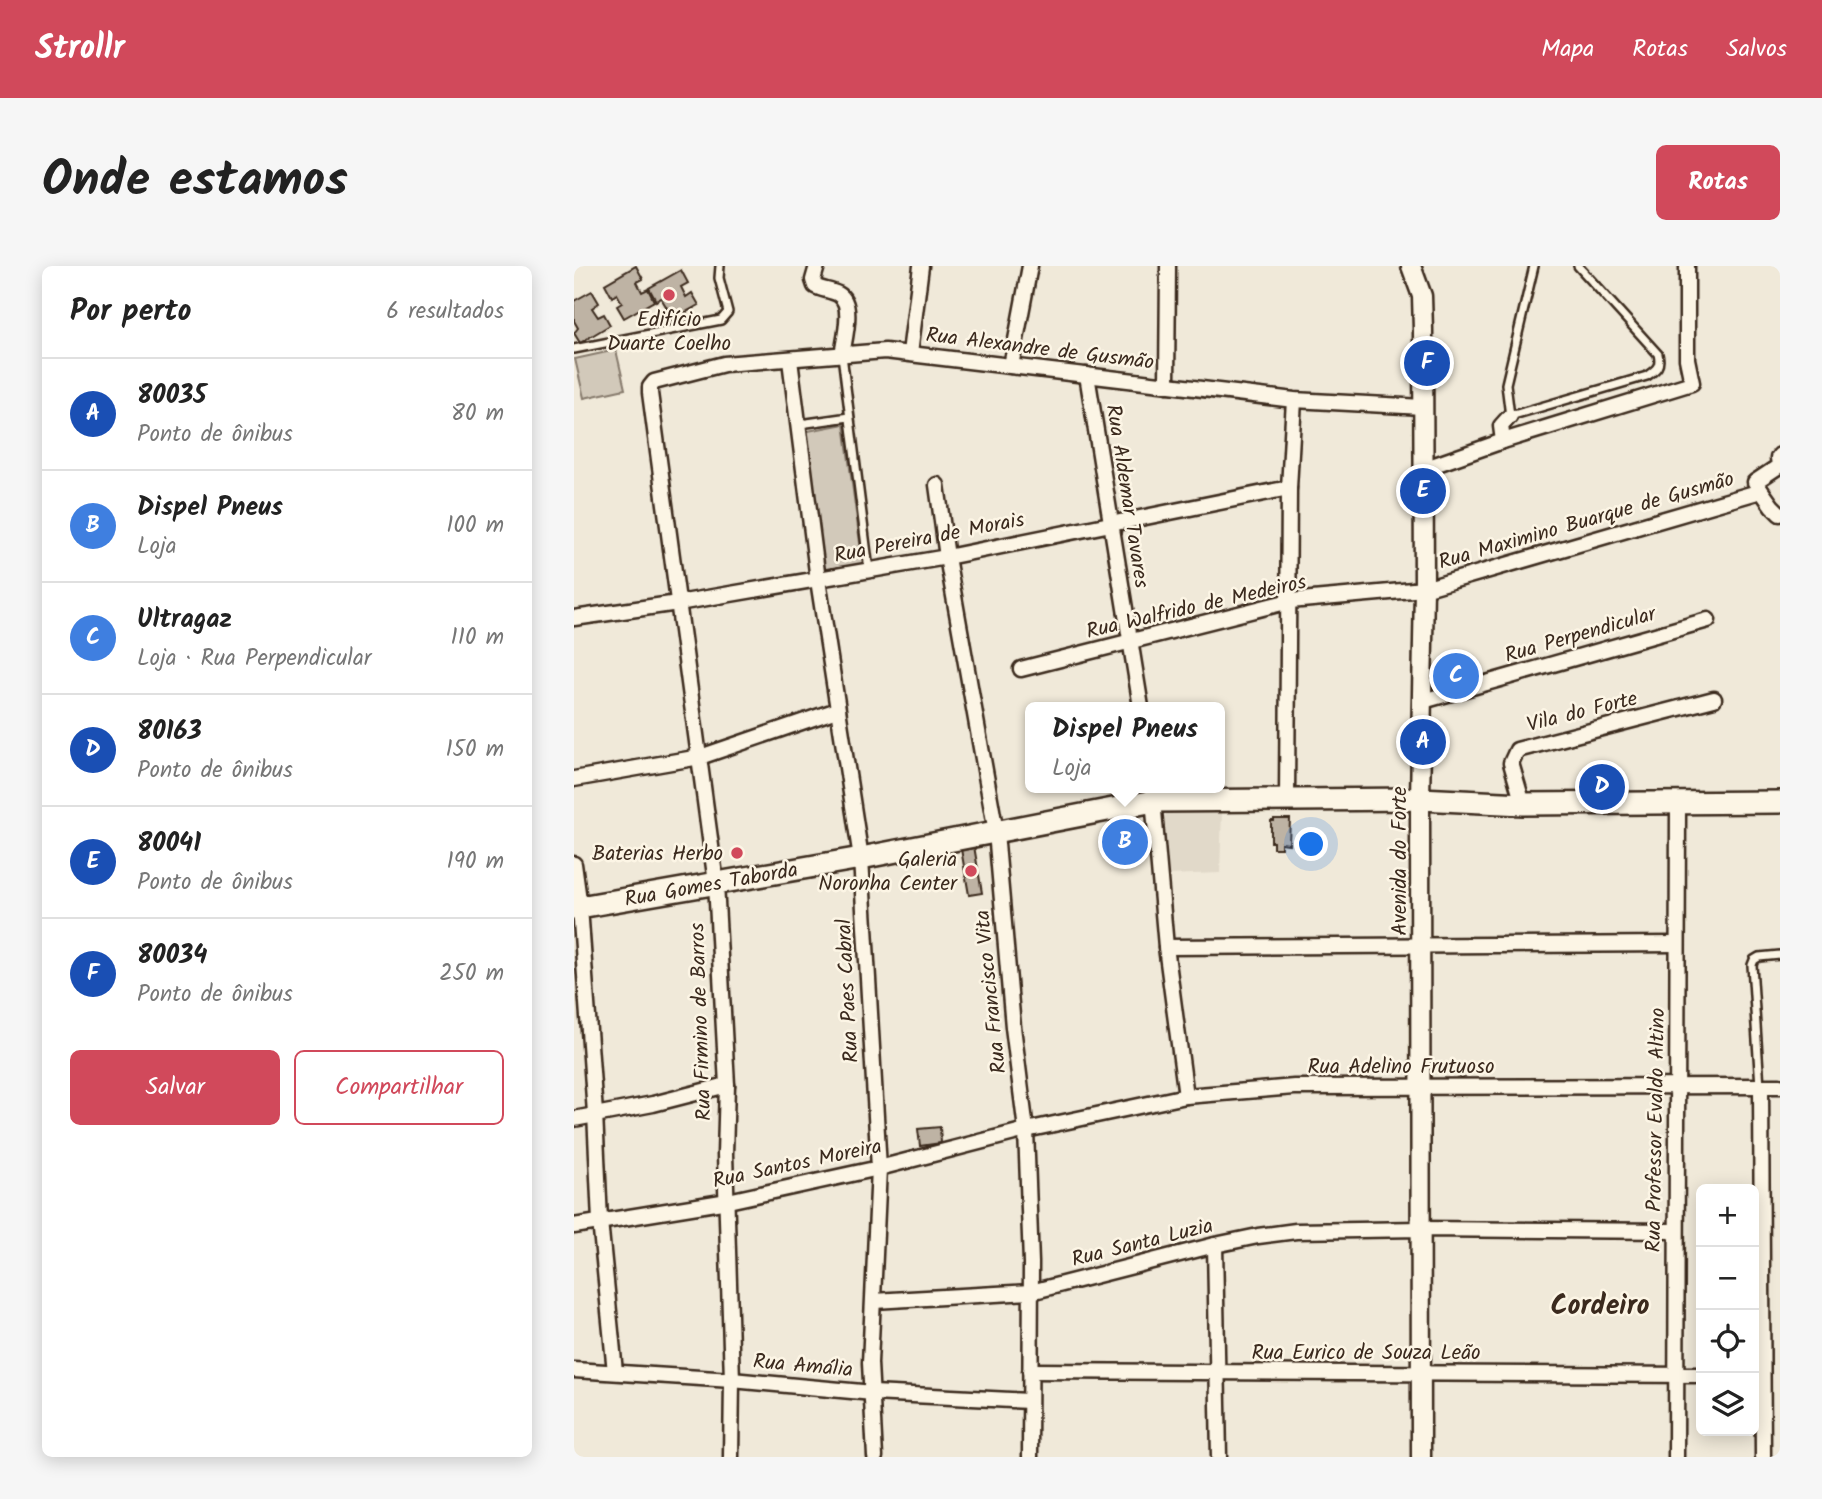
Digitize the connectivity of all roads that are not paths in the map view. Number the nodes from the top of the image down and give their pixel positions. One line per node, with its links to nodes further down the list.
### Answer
1 (720, 266): 10 (lane)
2 (817, 266): 12 (street)
3 (921, 266): 11 (street)
4 (1030, 266): 14 (street)
5 (1168, 266): 17 (street)
6 (1411, 266): 19 (street, Avenida do Forte)
7 (1534, 266): 21 (lane)
8 (1578, 266): 21 (lane)
9 (1688, 266): 23 (street)
10 (574, 349)
11 (910, 353): 12 (street, Rua Alexandre de Gusmão); 14 (street, Rua Alexandre de Gusmão)
12 (842, 355): 13 (street, Rua Alexandre de Gusmão); 20 (lane)
13 (790, 360): 16 (street, Rua Alexandre de Gusmão); 22 (street, Rua Paes Cabral)
14 (1012, 366): 15 (street, Rua Alexandre de Gusmão)
15 (1087, 374): 17 (street, Rua Alexandre de Gusmão); 30 (street, Rua Aldemar Tavares)
16 (654, 382): 36 (street, Rua Firmino de Barros)
17 (1167, 385): 18 (street, Rua Alexandre de Gusmão)
18 (1294, 400): 19 (street, Rua Alexandre de Gusmão); 28 (street)
19 (1423, 407): 25 (street, Avenida do Forte)
20 (849, 416): 22 (lane); 32 (lane)
21 (1510, 416): 23 (street)
22 (800, 424): 33 (street, Rua Paes Cabral)
23 (1503, 441): 25 (street)
24 (1780, 455): 27 (street)
25 (1423, 469): 34 (street, Avenida do Forte)
26 (937, 485): 31 (street, Rua Francisco Vita)
27 (1758, 486): 29 (street); 34 (street, Rua Maximino Buarque de Gusmão)
28 (1289, 488): 30 (street, Rua Pereira de Morais); 35 (street)
29 (1780, 514)
30 (1111, 522): 31 (street, Rua Pereira de Morais); 39 (street, Rua Aldemar Tavares)
31 (947, 557): 32 (street, Rua Pereira de Morais); 53 (street, Rua Francisco Vita)
32 (869, 570): 33 (street, Rua Pereira de Morais)
33 (818, 580): 36 (street, Rua Pereira de Morais); 44 (street, Rua Paes Cabral)
34 (1424, 589): 35 (street, Rua Walfrido de Medeiros); 42 (street, Avenida do Forte)
35 (1290, 601): 39 (street, Rua Walfrido de Medeiros); 49 (street)
36 (678, 603): 37 (street, Rua Pereira de Morais); 45 (street, Rua Firmino de Barros)
37 (574, 618)
38 (1708, 620): 42 (street, Rua Perpendicular)
39 (1132, 643): 40 (street, Rua Walfrido de Medeiros); 43 (street, Rua Aldemar Tavares)
40 (1021, 669)
41 (1714, 699): 51 (street, Vila do Forte)
42 (1423, 701): 48 (street, Avenida do Forte)
43 (1140, 702)
44 (837, 710): 45 (street); 54 (street, Rua Paes Cabral)
45 (700, 757): 46 (street); 56 (street, Rua Firmino de Barros)
46 (574, 779)
47 (1153, 795): 49 (main road, Rua Gomes Taborda); 53 (main road, Rua Gomes Taborda); 60 (street)
48 (1425, 799): 49 (main road, Rua Gomes Taborda); 51 (main road, Rua Gomes Taborda); 58 (street, Avenida do Forte)
49 (1287, 800)
50 (1780, 802): 52 (main road, Rua Gomes Taborda)
51 (1523, 804): 52 (main road, Rua Gomes Taborda)
52 (1678, 804): 59 (street, Rua Professor Evaldo Altino)
53 (996, 832): 54 (main road, Rua Gomes Taborda); 70 (street, Rua Francisco Vita)
54 (861, 858): 56 (main road, Rua Gomes Taborda); 71 (street, Rua Paes Cabral)
55 (574, 864): 57 (street)
56 (716, 883): 57 (main road, Rua Gomes Taborda); 62 (street, Rua Firmino de Barros)
57 (577, 908): 68 (street)
58 (1422, 944): 59 (street); 60 (street); 66 (street, Avenida do Forte)
59 (1677, 944): 63 (street, Rua Professor Evaldo Altino)
60 (1166, 947): 67 (street)
61 (1780, 955): 64 (lane)
62 (727, 1086): 68 (street); 72 (street, Rua Firmino de Barros)
63 (1678, 1086): 64 (street, Rua Adelino Frutuoso); 66 (street, Rua Adelino Frutuoso); 76 (street, Rua Professor Evaldo Altino)
64 (1760, 1086): 65 (street, Rua Adelino Frutuoso); 88 (street)
65 (1780, 1086)
66 (1422, 1087): 67 (street, Rua Adelino Frutuoso); 75 (street, Avenida do Forte)
67 (1186, 1096): 70 (street, Rua Adelino Frutuoso)
68 (595, 1113): 69 (street); 73 (street)
69 (574, 1119)
70 (1026, 1130): 71 (street, Rua Santos Moreira); 78 (street, Rua Francisco Vita)
71 (879, 1167): 72 (street, Rua Santos Moreira); 79 (street, Rua Paes Cabral)
72 (728, 1201): 73 (street, Rua Santos Moreira); 89 (street, Rua Firmino de Barros)
73 (600, 1221): 74 (street, Rua Santos Moreira); 81 (street)
74 (574, 1226)
75 (1421, 1229): 76 (street, Rua Santa Luzia); 77 (street, Rua Santa Luzia); 84 (street, Avenida do Forte)
76 (1675, 1231): 86 (street, Rua Professor Evaldo Altino)
77 (1215, 1245): 78 (street, Rua Santa Luzia); 83 (street)
78 (1031, 1292): 79 (street, Rua Santa Luzia); 82 (street, Rua Francisco Vita)
79 (874, 1301): 90 (street, Rua Paes Cabral)
80 (574, 1370): 81 (street, Rua Amália)
81 (615, 1371): 89 (street, Rua Amália)
82 (1030, 1371): 83 (street, Rua Eurico de Souza Leão); 91 (street, Rua Francisco Vita)
83 (1217, 1372): 84 (street, Rua Eurico de Souza Leão); 95 (street)
84 (1420, 1374): 86 (street, Rua Eurico de Souza Leão); 96 (street, Avenida do Forte)
85 (1780, 1374): 88 (street)
86 (1675, 1375): 87 (street, Rua Eurico de Souza Leão); 97 (street, Rua Professor Evaldo Altino)
87 (1696, 1375)
88 (1759, 1375): 98 (street)
89 (732, 1380): 90 (street, Rua Amália); 92 (street, Rua Firmino de Barros)
90 (873, 1393): 91 (street, Rua Amália); 93 (street, Rua Paes Cabral)
91 (1029, 1401): 94 (street, Rua Francisco Vita)
92 (731, 1457)
93 (875, 1457)
94 (1030, 1457)
95 (1219, 1457)
96 (1421, 1457)
97 (1675, 1457)
98 (1763, 1457)

